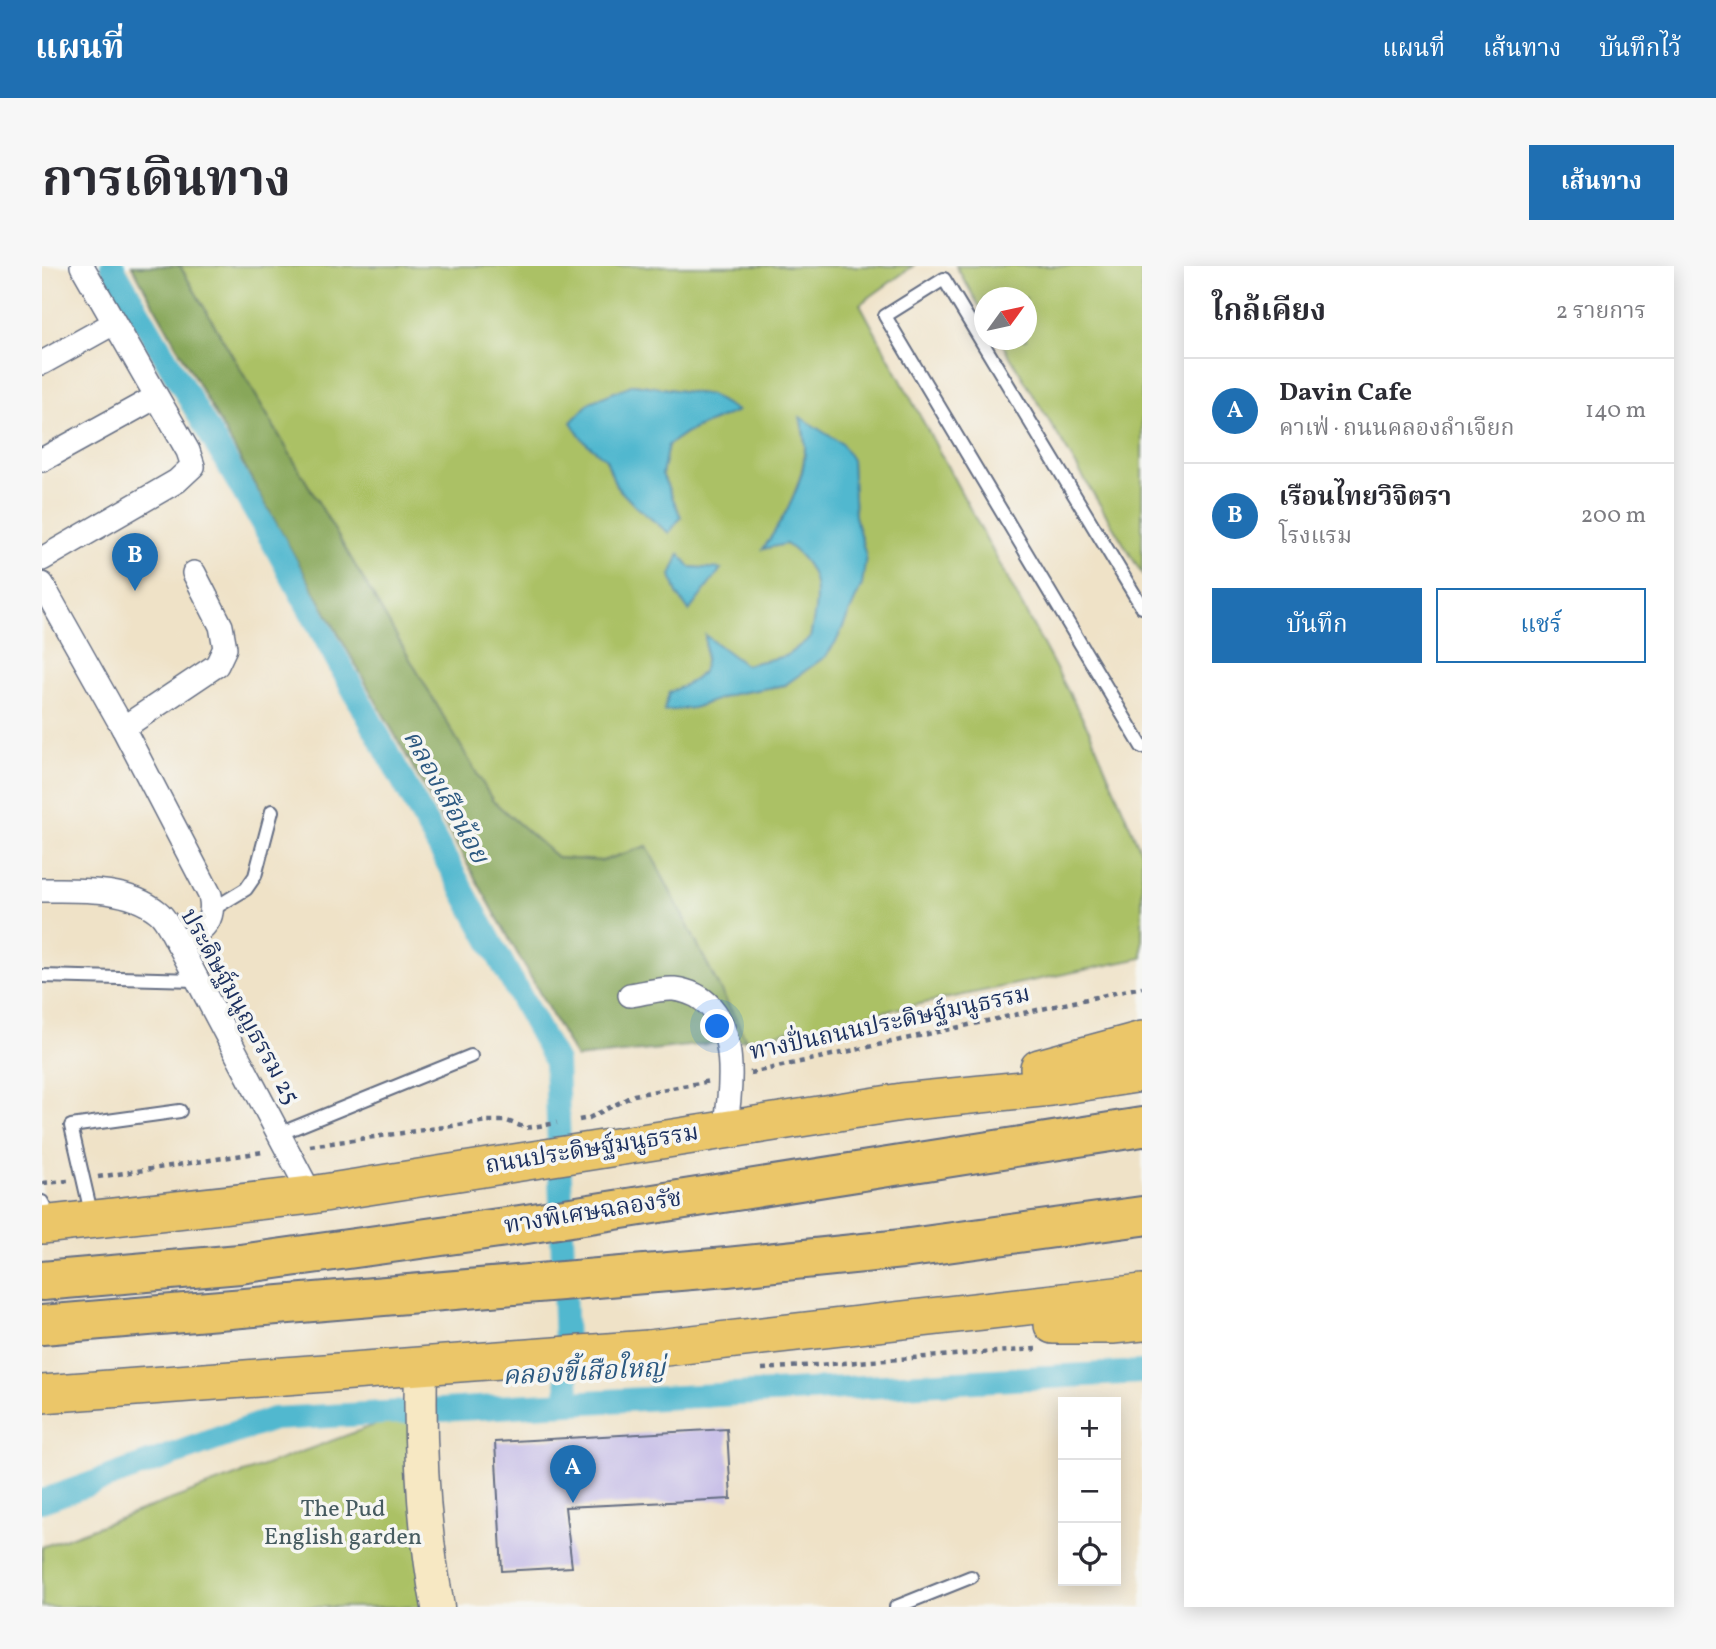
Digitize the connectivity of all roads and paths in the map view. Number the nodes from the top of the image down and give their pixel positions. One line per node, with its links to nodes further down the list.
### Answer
1 (82, 266): 2 (street)
2 (114, 323): 3 (street); 4 (street)
3 (42, 363)
4 (156, 397): 5 (street); 6 (street)
5 (42, 460)
6 (42, 559)
7 (194, 573): 10 (street)
8 (42, 584): 10 (street)
9 (1142, 607): 11 (lane)
10 (123, 728): 14 (street)
11 (1142, 747)
12 (272, 811): 14 (lane)
13 (42, 890): 15 (street, ประดิษฐ์มนูญธรรม 25)
14 (213, 909): 15 (street)
15 (179, 945): 17 (street, ประดิษฐ์มนูญธรรม 25)
16 (42, 976): 17 (lane)
17 (196, 980): 30 (street, ประดิษฐ์มนูญธรรม 25)
18 (1142, 987): 23 (path, ทางปั่นถนนประดิษฐ์มนูธรรม)
19 (630, 995): 23 (street)
20 (1142, 1040): 24 (main road)
21 (471, 1056): 30 (lane)
22 (1142, 1073): 24 (main road, ถนนประดิษฐ์มนูธรรม)
23 (730, 1077): 28 (path, ทางปั่นถนนประดิษฐ์มนูธรรม); 29 (street)
24 (902, 1102): 29 (main road, ถนนประดิษฐ์มนูธรรม)
25 (180, 1111): 35 (lane)
26 (567, 1122): 31 (path)
27 (1142, 1127): 36 (highway, ทางพิเศษฉลองรัช)
28 (585, 1130): 29 (main road, ถนนประดิษฐ์มนูธรรม); 31 (main road, ถนนประดิษฐ์มนูธรรม)
29 (724, 1130)
30 (279, 1134): 32 (street, ประดิษฐ์มนูญธรรม 25)
31 (532, 1143): 32 (main road, ถนนประดิษฐ์มนูธรรม)
32 (311, 1195): 35 (main road, ถนนประดิษฐ์มนูธรรม)
33 (1142, 1216): 40 (highway)
34 (46, 1217): 35 (main road, ถนนประดิษฐ์มนูธรรม)
35 (93, 1221)
36 (42, 1281)
37 (1142, 1293): 39 (main road)
38 (1142, 1321): 39 (main road)
39 (870, 1324): 44 (main road)
40 (42, 1325)
41 (1046, 1348): 42 (path)
42 (761, 1369)
43 (42, 1394): 44 (main road)
44 (420, 1396): 46 (street)
45 (971, 1577): 47 (lane)
46 (438, 1607)
47 (896, 1607)

